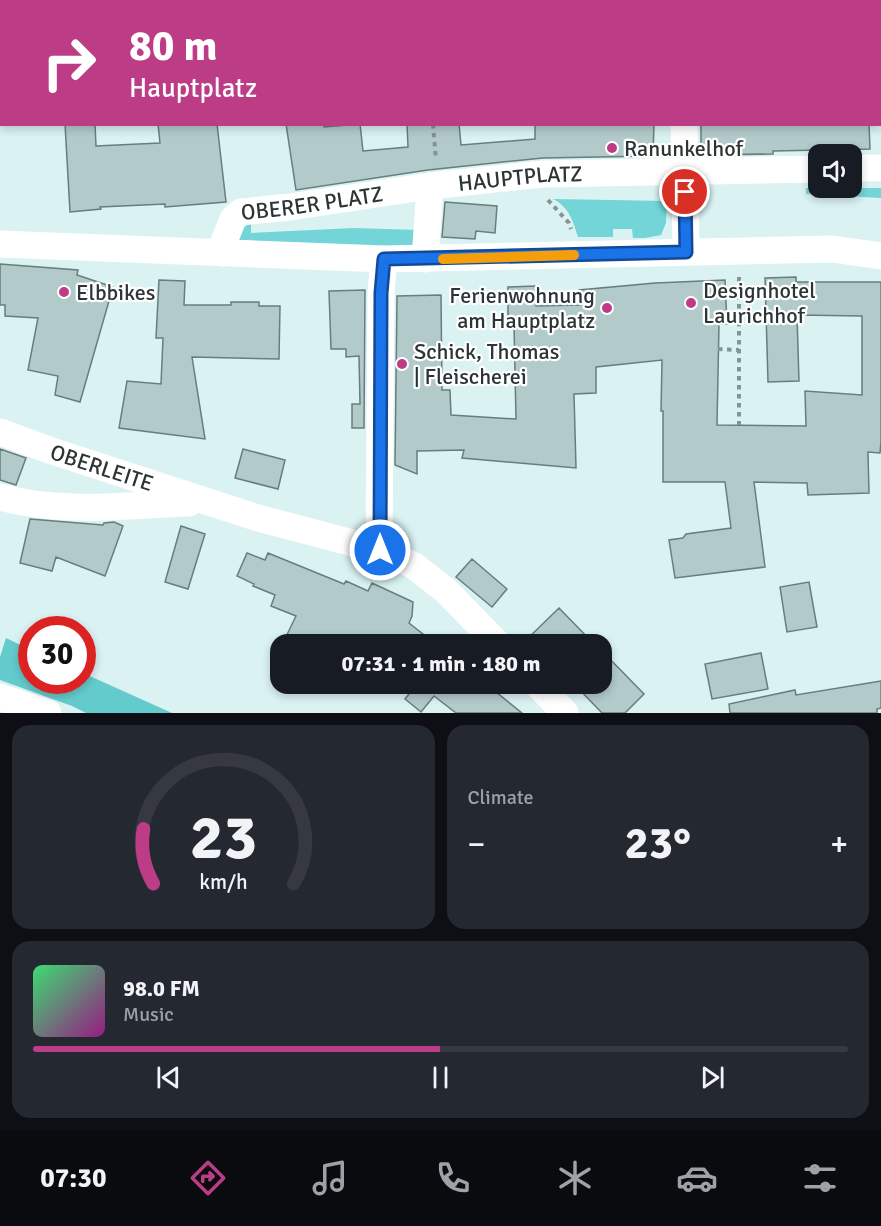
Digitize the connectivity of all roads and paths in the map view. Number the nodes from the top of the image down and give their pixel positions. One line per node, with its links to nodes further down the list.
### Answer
1 (433, 126): 7 (path)
2 (684, 126): 6 (street)
3 (862, 168): 4 (street)
4 (881, 168)
5 (808, 169): 6 (street, HAUPTPLATZ)
6 (684, 172): 7 (street, HAUPTPLATZ); 9 (street)
7 (434, 185): 10 (street, OBERER PLATZ); 13 (street, HAUPTPLATZ)
8 (0, 244): 10 (street, OBERER PLATZ)
9 (686, 252): 11 (street); 13 (street)
10 (222, 253): 12 (street, OBERER PLATZ)
11 (881, 256)
12 (384, 259): 13 (street); 21 (street)
13 (425, 259)
14 (738, 267): 16 (path)
15 (718, 349): 16 (path)
16 (739, 350): 17 (path)
17 (739, 425)
18 (0, 432): 20 (street, OBERLEITE)
19 (0, 496): 20 (street, OBERLEITE)
20 (205, 502): 21 (street, OBERLEITE)
21 (380, 550): 22 (street, OBERLEITE)
22 (488, 634)
23 (547, 694): 26 (street)
24 (0, 697): 25 (street)
25 (48, 713)
26 (565, 713)

